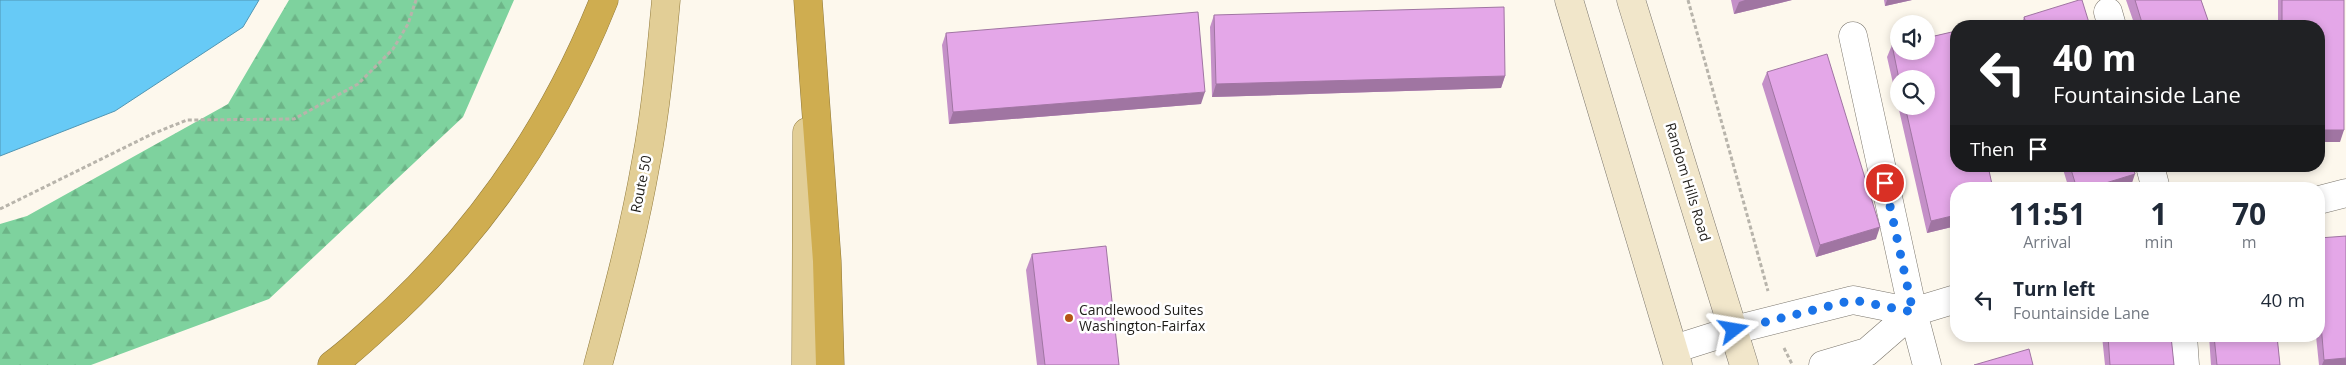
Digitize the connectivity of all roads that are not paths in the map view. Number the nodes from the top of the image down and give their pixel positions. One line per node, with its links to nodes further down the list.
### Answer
1 (604, 0): 14 (highway)
2 (666, 0): 15 (main road, Route 50)
3 (808, 0): 16 (main road); 17 (highway)
4 (1569, 0): 13 (street)
5 (1631, 0): 11 (street, Random Hills Road)
6 (1853, 36): 10 (street)
7 (2346, 193): 8 (street)
8 (2325, 198)
9 (1950, 302): 10 (street)
10 (1913, 312): 11 (street); 19 (street); 20 (street)
11 (1734, 330): 13 (street); 18 (street, Random Hills Road)
12 (2183, 342): 21 (street)
13 (1676, 357)
14 (332, 365)
15 (598, 365)
16 (806, 365)
17 (830, 365)
18 (1744, 365)
19 (1823, 365)
20 (1927, 365)
21 (2185, 365)

